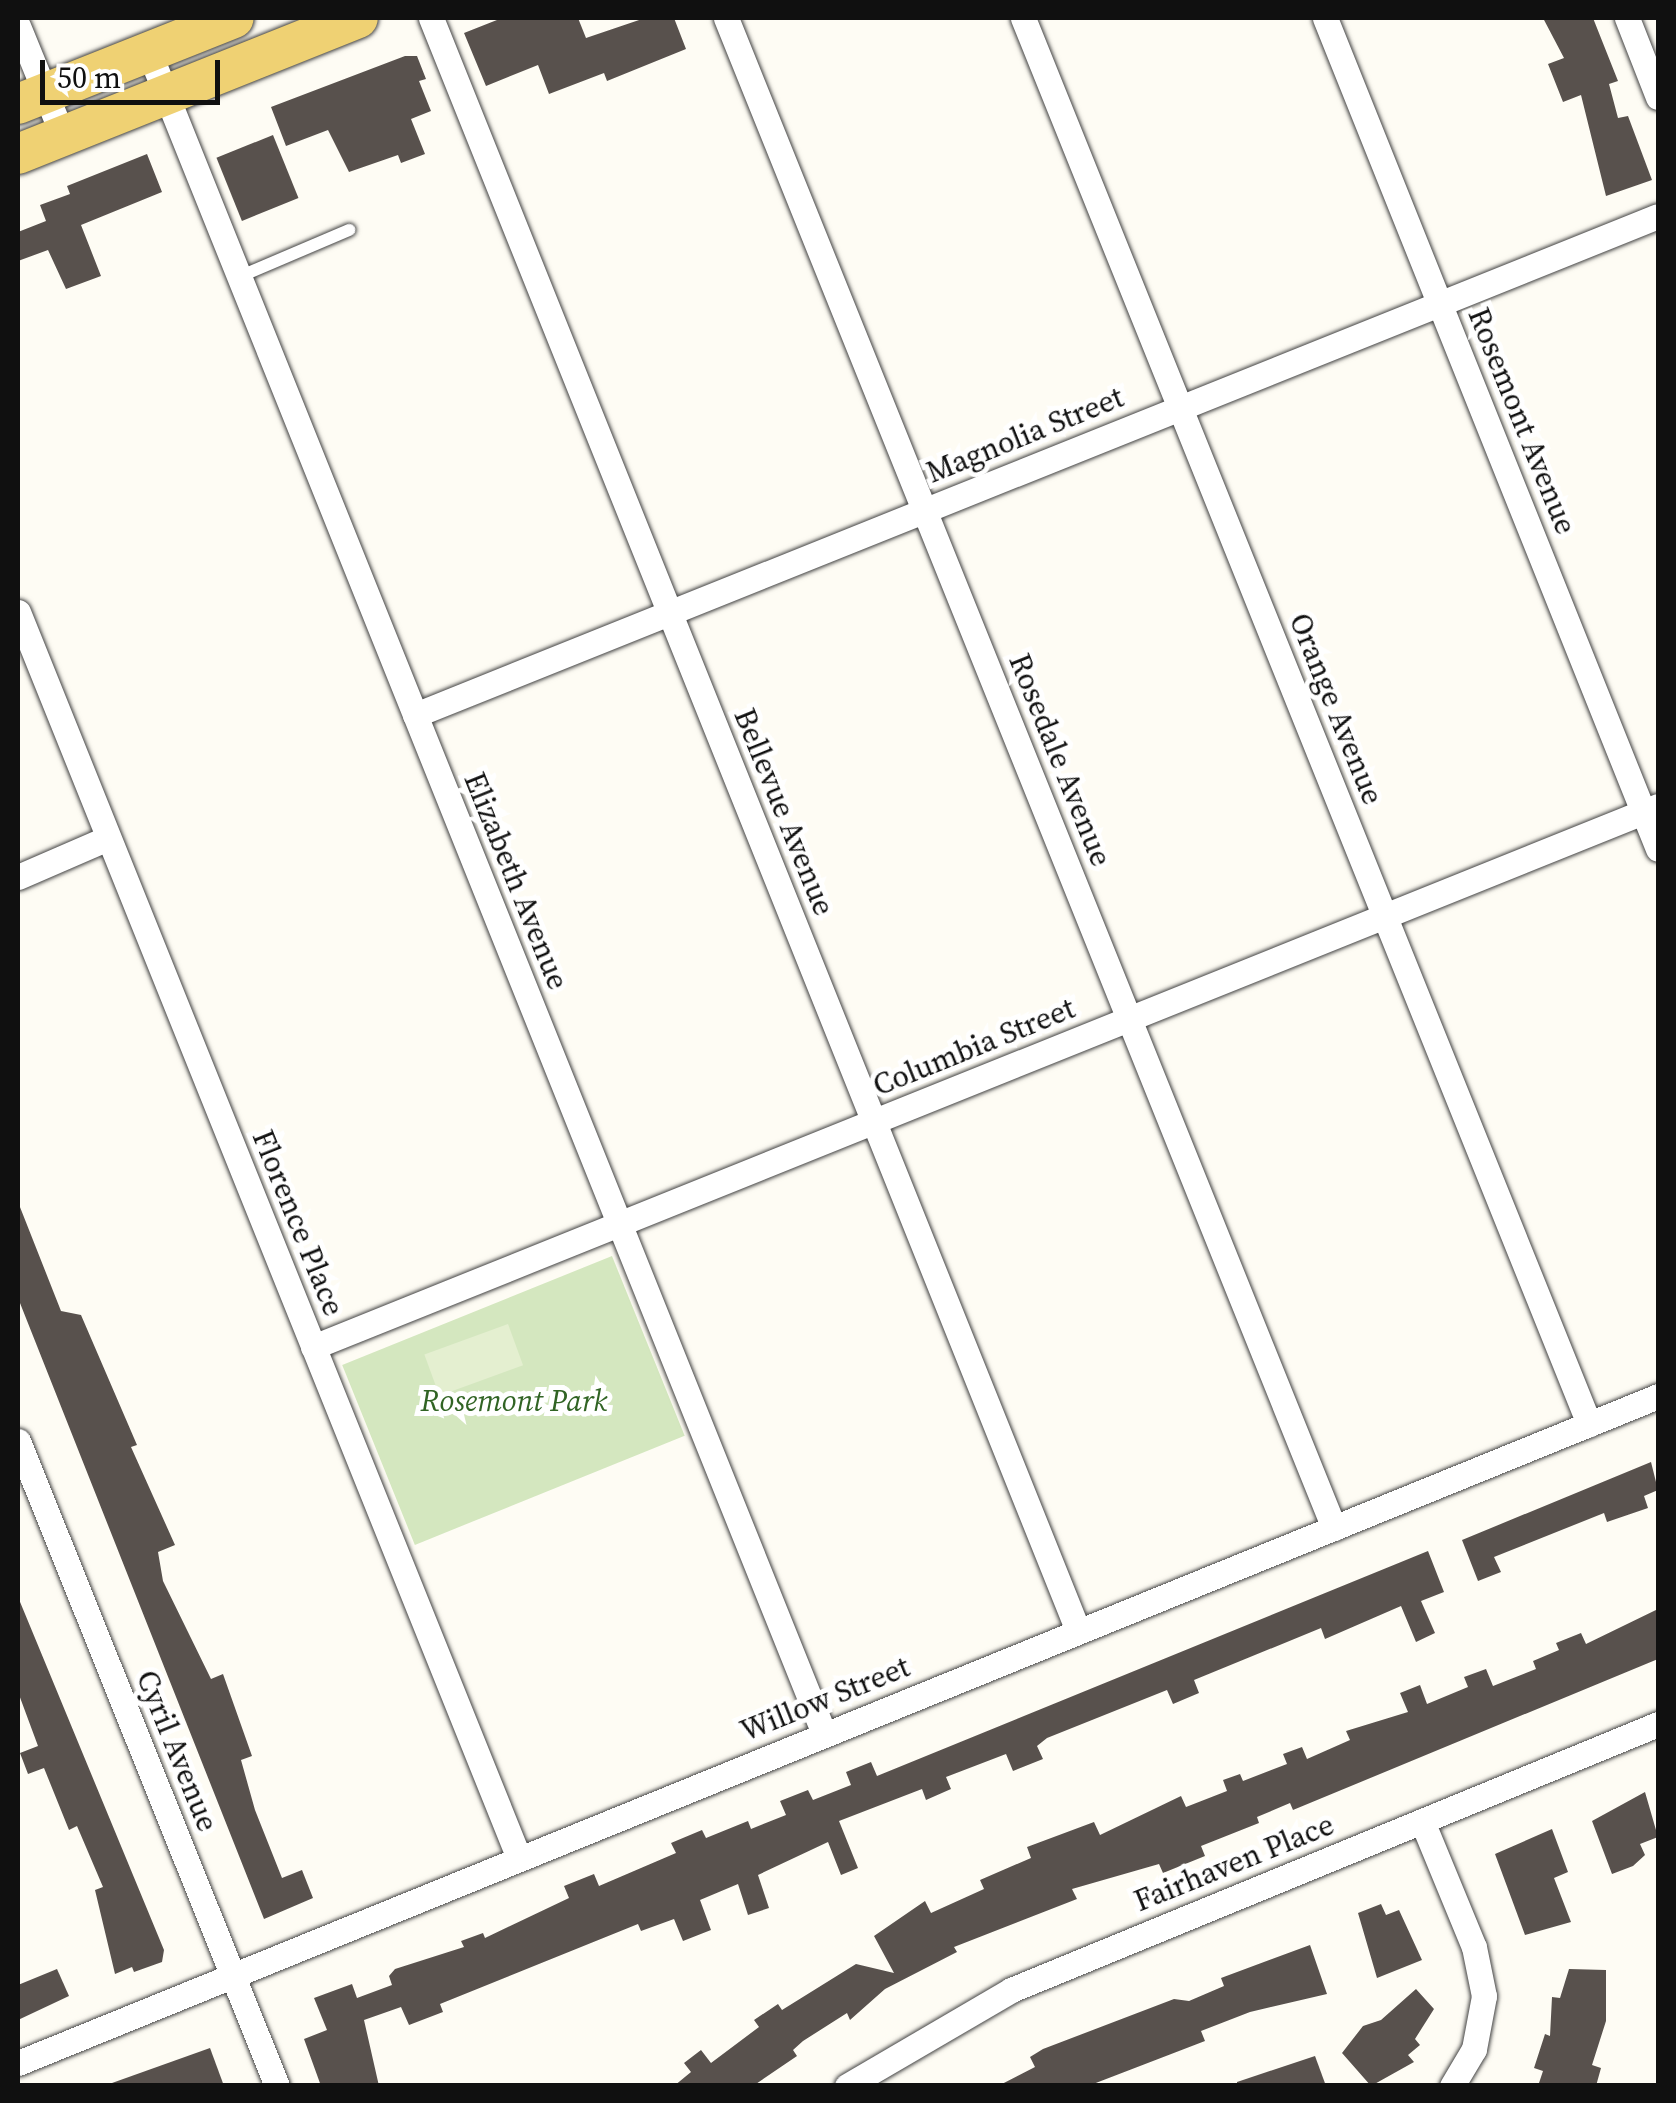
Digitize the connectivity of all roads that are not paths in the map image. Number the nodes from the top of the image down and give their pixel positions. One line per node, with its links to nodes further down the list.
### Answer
1 (234, 18): 9 (main road)
2 (358, 18): 10 (main road)
3 (431, 18): 22 (street, Bellevue Avenue)
4 (726, 18): 20 (street, Rosedale Avenue)
5 (1023, 18): 19 (street, Orange Avenue)
6 (1325, 18): 18 (street, Rosemont Avenue)
7 (1626, 18): 11 (street)
8 (18, 26): 12 (street)
9 (148, 52): 10 (street, Elizabeth Avenue); 12 (main road)
10 (166, 95): 13 (main road); 17 (street, Elizabeth Avenue)
11 (1658, 97)
12 (31, 99): 13 (street)
13 (63, 136): 14 (main road)
14 (18, 154)
15 (1658, 216): 18 (street, Magnolia Street)
16 (349, 230): 17 (lane)
17 (239, 276): 23 (street, Elizabeth Avenue)
18 (1440, 304): 19 (street, Magnolia Street); 24 (street, Rosemont Avenue)
19 (1180, 408): 20 (street, Magnolia Street); 28 (street, Orange Avenue)
20 (925, 510): 22 (street, Magnolia Street); 29 (street, Rosedale Avenue)
21 (18, 612): 25 (street, Florence Place)
22 (670, 613): 23 (street, Magnolia Street); 30 (street, Bellevue Avenue)
23 (415, 715): 31 (street, Elizabeth Avenue)
24 (1651, 809): 26 (street, Rosemont Avenue); 28 (street, Columbia Street)
25 (108, 838): 27 (street); 32 (street, Florence Place)
26 (1658, 848)
27 (18, 877)
28 (1385, 916): 29 (street, Columbia Street); 34 (street, Orange Avenue)
29 (1129, 1019): 30 (street, Columbia Street); 36 (street, Rosedale Avenue)
30 (874, 1122): 31 (street, Columbia Street); 37 (street, Bellevue Avenue)
31 (619, 1224): 32 (street, Columbia Street); 39 (street, Elizabeth Avenue)
32 (313, 1347): 41 (street, Florence Place)
33 (1658, 1396): 34 (street, Willow Street)
34 (1588, 1424): 36 (street, Willow Street)
35 (20, 1457): 42 (street, Cyril Avenue)
36 (1334, 1528): 37 (street, Willow Street)
37 (1078, 1631): 39 (street, Willow Street)
38 (1658, 1724): 40 (street, Fairhaven Place)
39 (824, 1734): 41 (street, Willow Street)
40 (1422, 1821): 45 (street, Fairhaven Place); 46 (street)
41 (518, 1858): 42 (street, Willow Street)
42 (232, 1974): 43 (street, Willow Street); 44 (street, Cyril Avenue)
43 (18, 2063)
44 (277, 2086)
45 (847, 2086)
46 (1452, 2086)

